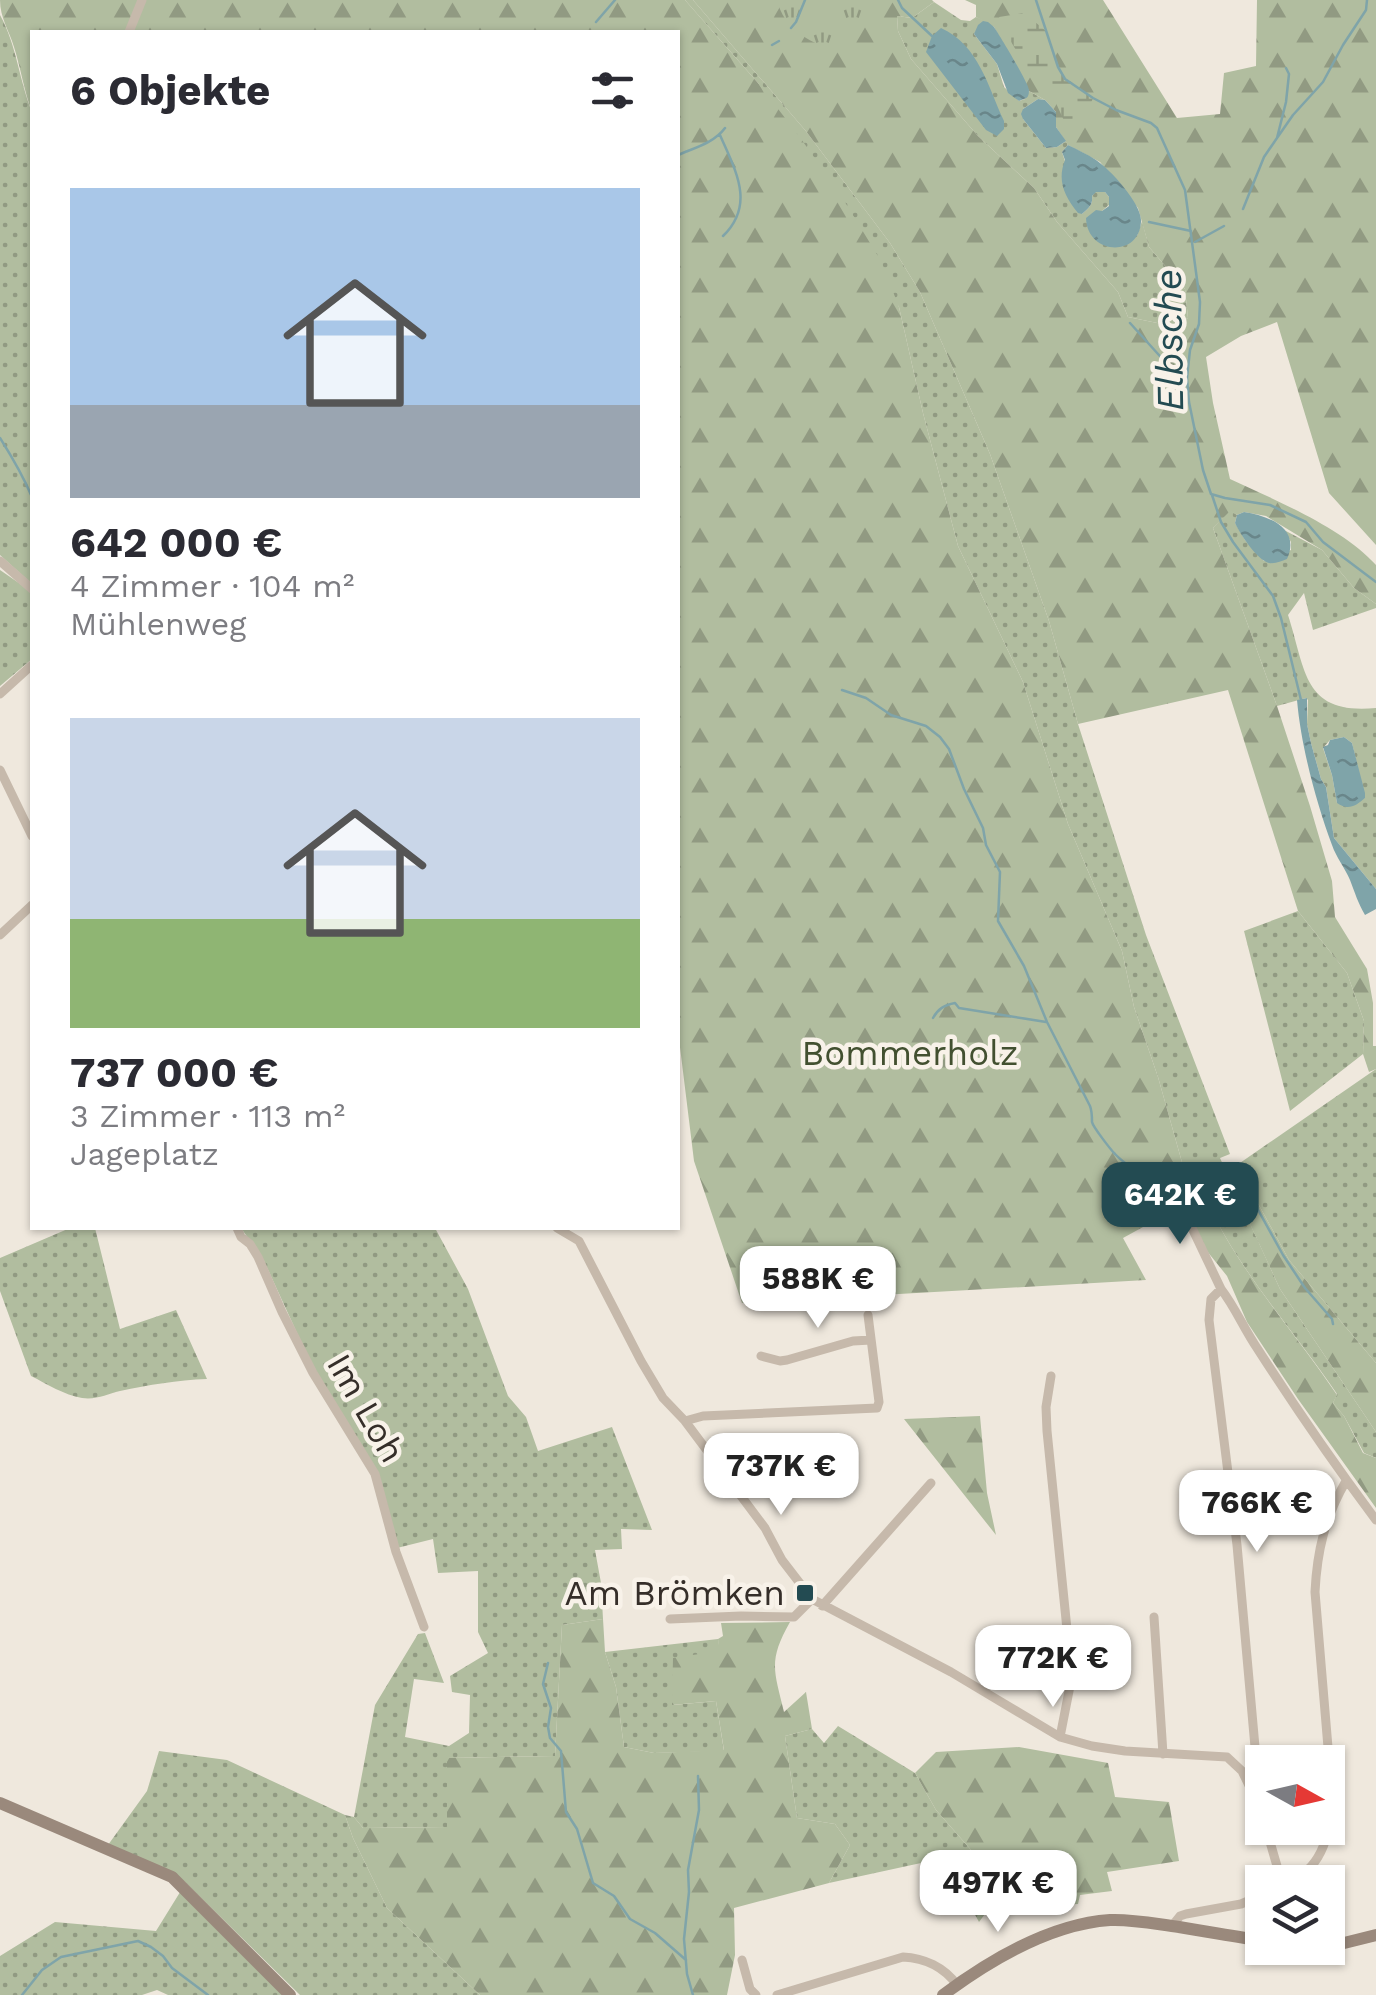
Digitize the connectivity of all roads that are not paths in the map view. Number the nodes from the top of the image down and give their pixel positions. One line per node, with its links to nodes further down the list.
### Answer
1 (142, 0): 2 (street)
2 (130, 30)
3 (0, 561): 4 (street)
4 (30, 587)
5 (30, 667): 6 (street)
6 (0, 694)
7 (0, 770): 8 (street)
8 (30, 832)
9 (30, 906): 10 (street)
10 (0, 934)
11 (1174, 1190): 14 (street)
12 (238, 1230): 27 (street, Im Loh)
13 (561, 1230): 19 (street)
14 (1221, 1289): 20 (street); 29 (street)
15 (868, 1316): 16 (street)
16 (872, 1340): 17 (street); 19 (street)
17 (761, 1356)
18 (1052, 1376): 28 (street)
19 (685, 1421): 23 (street)
20 (1346, 1481): 22 (street); 33 (street)
21 (930, 1483): 24 (street)
22 (1376, 1520)
23 (812, 1599): 24 (street); 26 (street)
24 (822, 1606): 28 (street)
25 (1154, 1617): 30 (street)
26 (670, 1619)
27 (424, 1628)
28 (1060, 1737): 30 (street)
29 (1256, 1745)
30 (1162, 1754): 31 (street)
31 (1245, 1777)
32 (0, 1803): 41 (main road)
33 (1310, 1865)
34 (1245, 1902): 35 (street)
35 (1172, 1926): 37 (main road); 40 (main road)
36 (1376, 1936): 38 (main road)
37 (1245, 1938)
38 (1345, 1943)
39 (742, 1960): 42 (street)
40 (957, 1984): 43 (street); 44 (main road)
41 (290, 1995)
42 (756, 1995)
43 (777, 1995)
44 (943, 1995)

